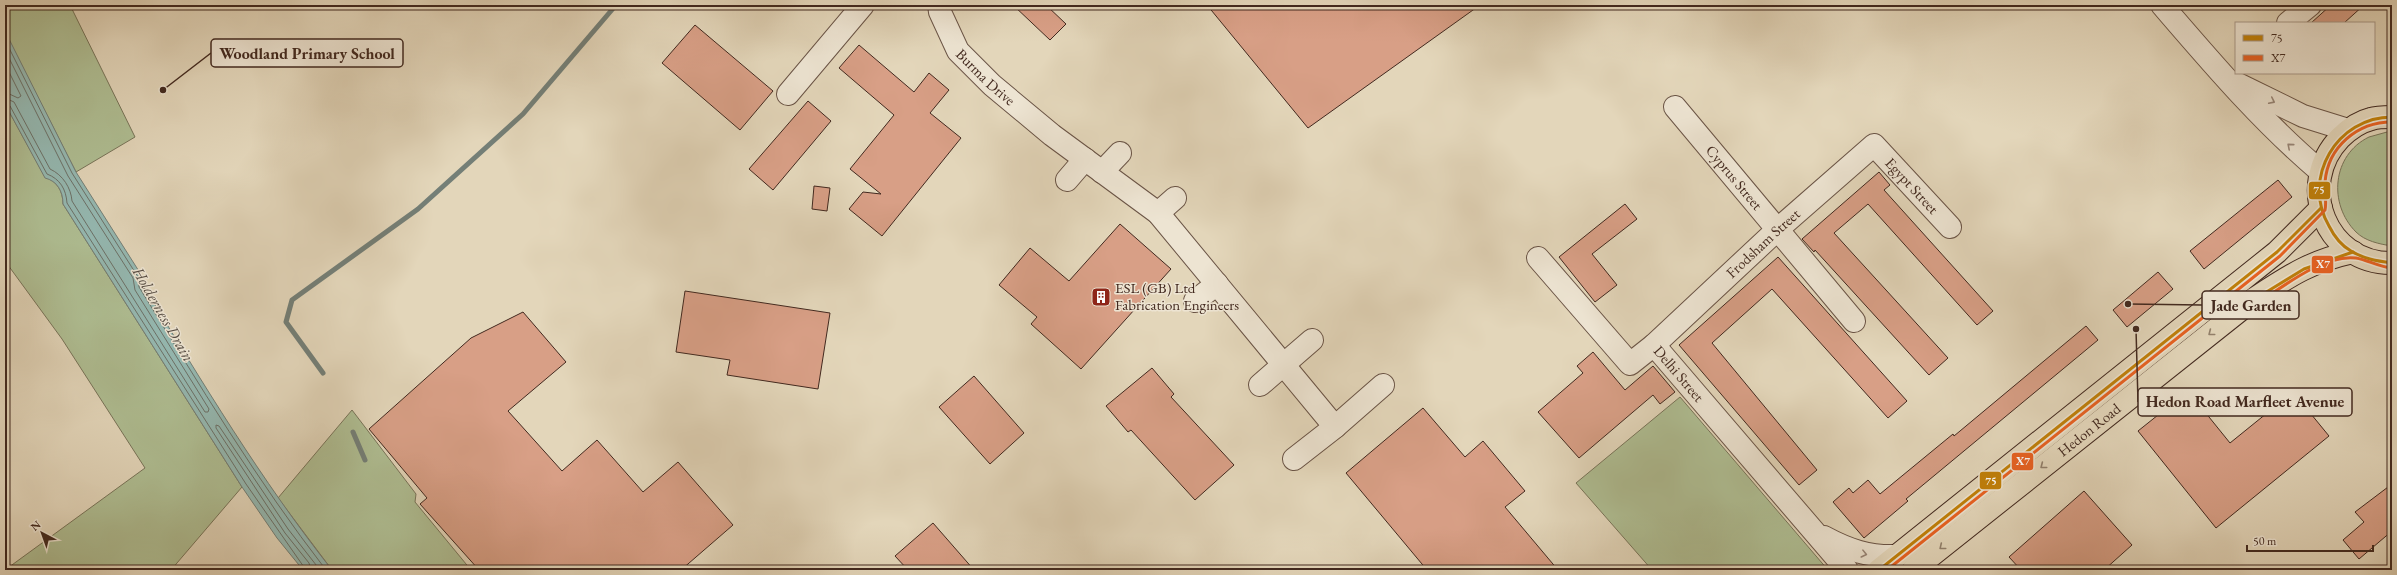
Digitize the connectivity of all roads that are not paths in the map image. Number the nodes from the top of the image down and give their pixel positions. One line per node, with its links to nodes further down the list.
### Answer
1 (863, 5): 7 (street)
2 (939, 5): 13 (street, Burma Drive)
3 (2162, 5): 6 (street)
4 (2310, 5): 5 (street)
5 (2289, 22)
6 (2230, 73): 10 (street, one-way to 10); 14 (street, one-way to 6)
7 (788, 94)
8 (1675, 107): 20 (street, Cyprus Street)
9 (2392, 117): 10 (highway)
10 (2348, 130): 14 (highway)
11 (1874, 145): 19 (street, Egypt Street); 20 (street, Frodsham Street)
12 (1120, 153): 13 (street)
13 (1093, 166): 15 (street); 18 (street, Burma Drive)
14 (2320, 170): 17 (highway)
15 (1067, 180)
16 (1175, 198): 18 (street)
17 (2321, 208): 21 (highway); 35 (highway, Hedon Road)
18 (1158, 213): 24 (street, Burma Drive)
19 (1950, 227)
20 (1778, 229): 26 (street, Cyprus Street); 28 (street, Frodsham Street)
21 (2353, 252): 23 (highway); 38 (highway, Hedon Road, one-way to 38)
22 (1538, 258): 28 (street, Delhi Street)
23 (2392, 263)
24 (1217, 284): 25 (street); 29 (street, Burma Drive)
25 (1195, 302)
26 (1854, 321)
27 (1312, 340): 29 (street)
28 (1654, 345): 34 (street, Delhi Street)
29 (1283, 364): 30 (street); 32 (street, Burma Drive)
30 (1260, 385)
31 (1383, 385): 32 (street)
32 (1335, 427): 33 (street)
33 (1294, 460)
34 (1816, 533): 35 (street, Delhi Street, one-way to 35); 36 (street, Delhi Street)
35 (1896, 556): 37 (highway, Hedon Road)
36 (1847, 570)
37 (1879, 570)
38 (1913, 570)

